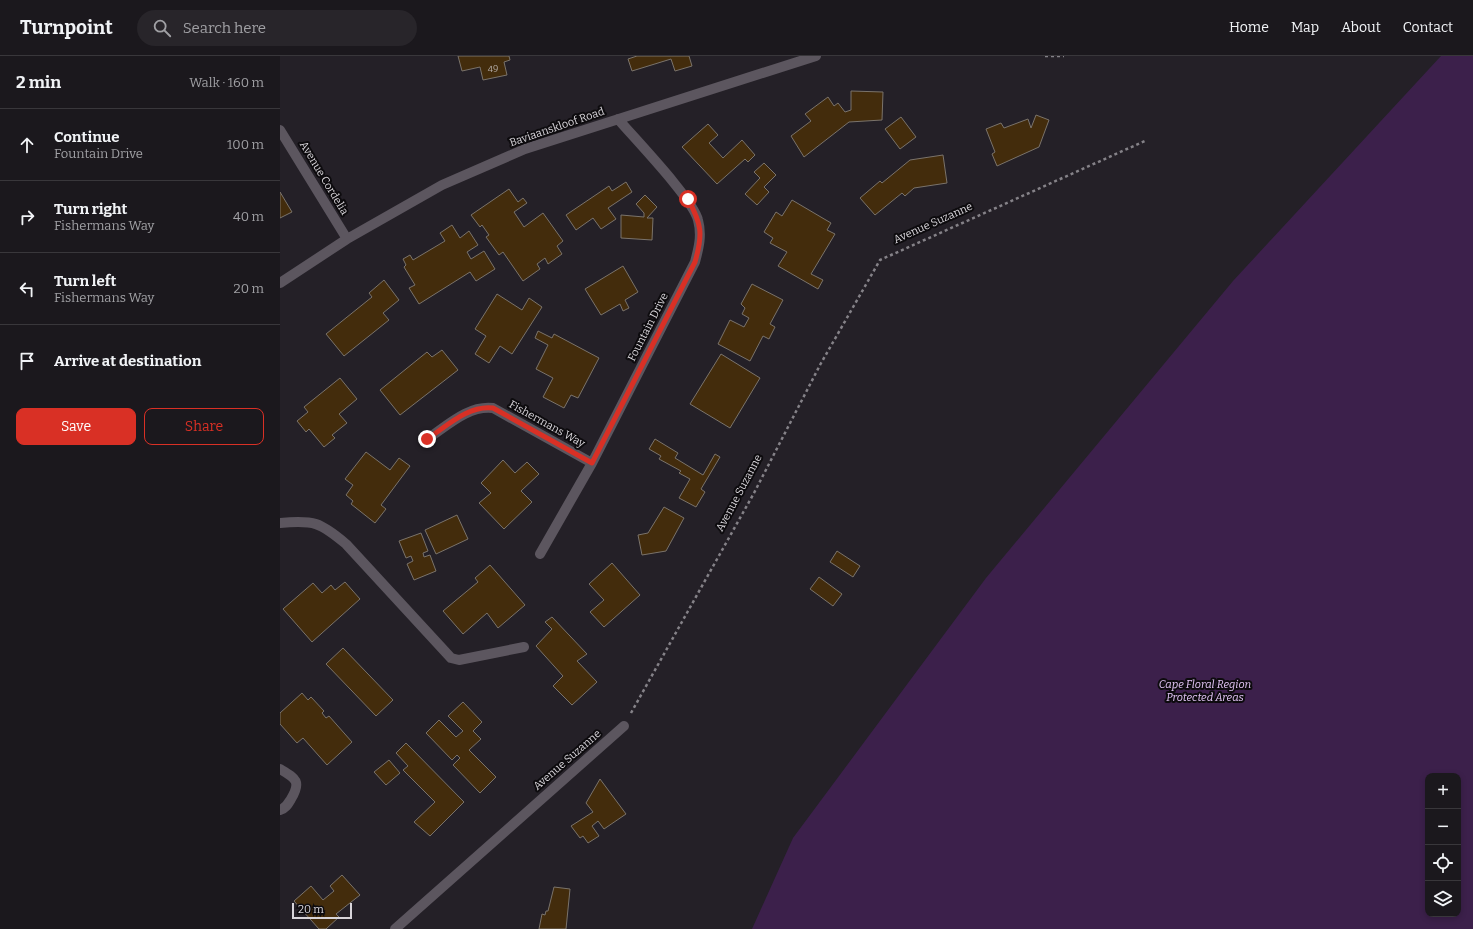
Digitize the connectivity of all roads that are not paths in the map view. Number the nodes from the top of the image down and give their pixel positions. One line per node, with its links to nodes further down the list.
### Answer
1 (816, 56): 2 (street, Baviaanskloof Road)
2 (618, 119): 4 (street, Baviaanskloof Road); 7 (street, Fountain Drive)
3 (280, 130): 4 (street, Avenue Cordelia)
4 (346, 239): 5 (street, Baviaanskloof Road)
5 (280, 282)
6 (427, 439): 7 (street, Fishermans Way)
7 (592, 463): 9 (street, Fountain Drive)
8 (280, 523): 10 (street)
9 (540, 554)
10 (524, 647)
11 (624, 726): 14 (street, Avenue Suzanne)
12 (280, 769): 13 (street)
13 (280, 810)
14 (395, 929)

